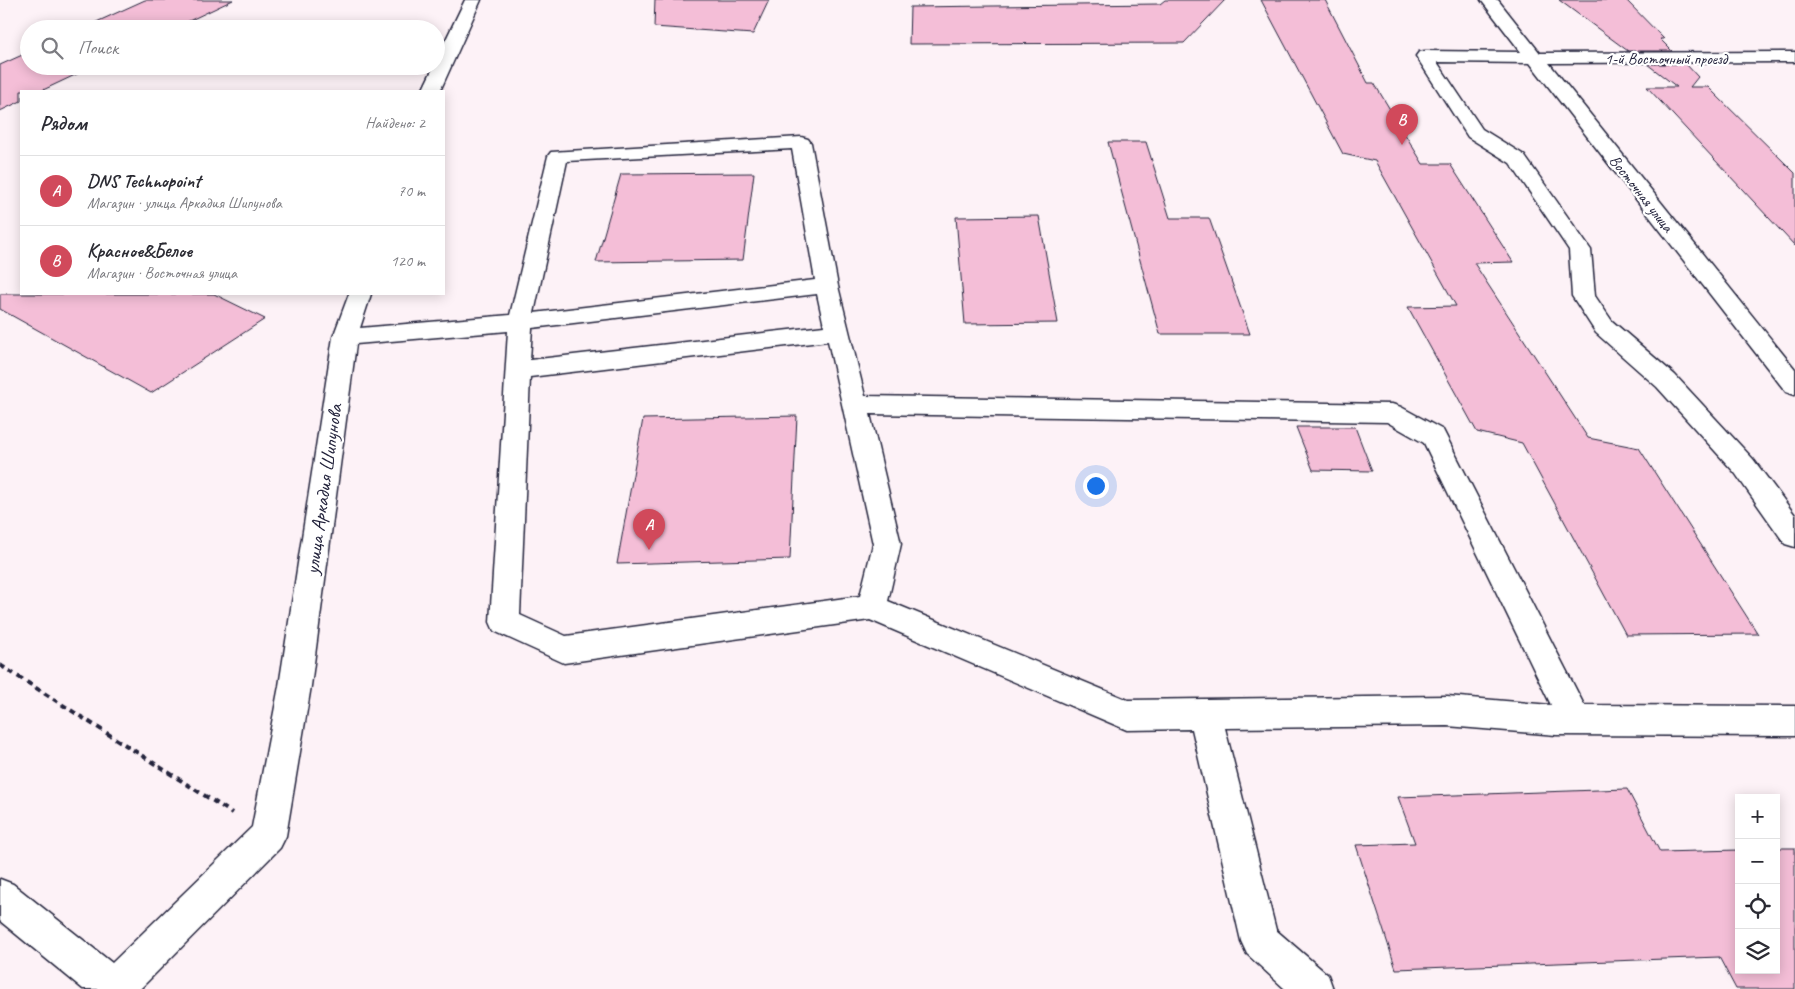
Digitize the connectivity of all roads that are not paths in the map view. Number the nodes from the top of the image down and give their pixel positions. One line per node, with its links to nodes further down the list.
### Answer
1 (473, 0): 5 (street)
2 (1489, 0): 4 (street, Восточная улица)
3 (1795, 57): 4 (street, 1-й Восточный проезд)
4 (1536, 58): 14 (street, Восточная улица); 16 (street, 1-й Восточный проезд)
5 (445, 61)
6 (438, 75): 7 (street)
7 (431, 90)
8 (827, 286): 10 (street); 10 (street); 11 (street)
9 (360, 295): 12 (street, улица Аркадия Шипунова)
10 (520, 322): 12 (street); 13 (street)
11 (838, 332): 13 (street); 15 (street)
12 (345, 338): 22 (street, улица Аркадия Шипунова)
13 (518, 370): 17 (street)
14 (1795, 386)
15 (855, 405): 17 (street); 19 (street)
16 (1795, 536)
17 (872, 607): 18 (street)
18 (1205, 713): 19 (street); 23 (street)
19 (1575, 720): 20 (street)
20 (1795, 722)
21 (0, 897): 22 (street)
22 (113, 989)
23 (1314, 989)

